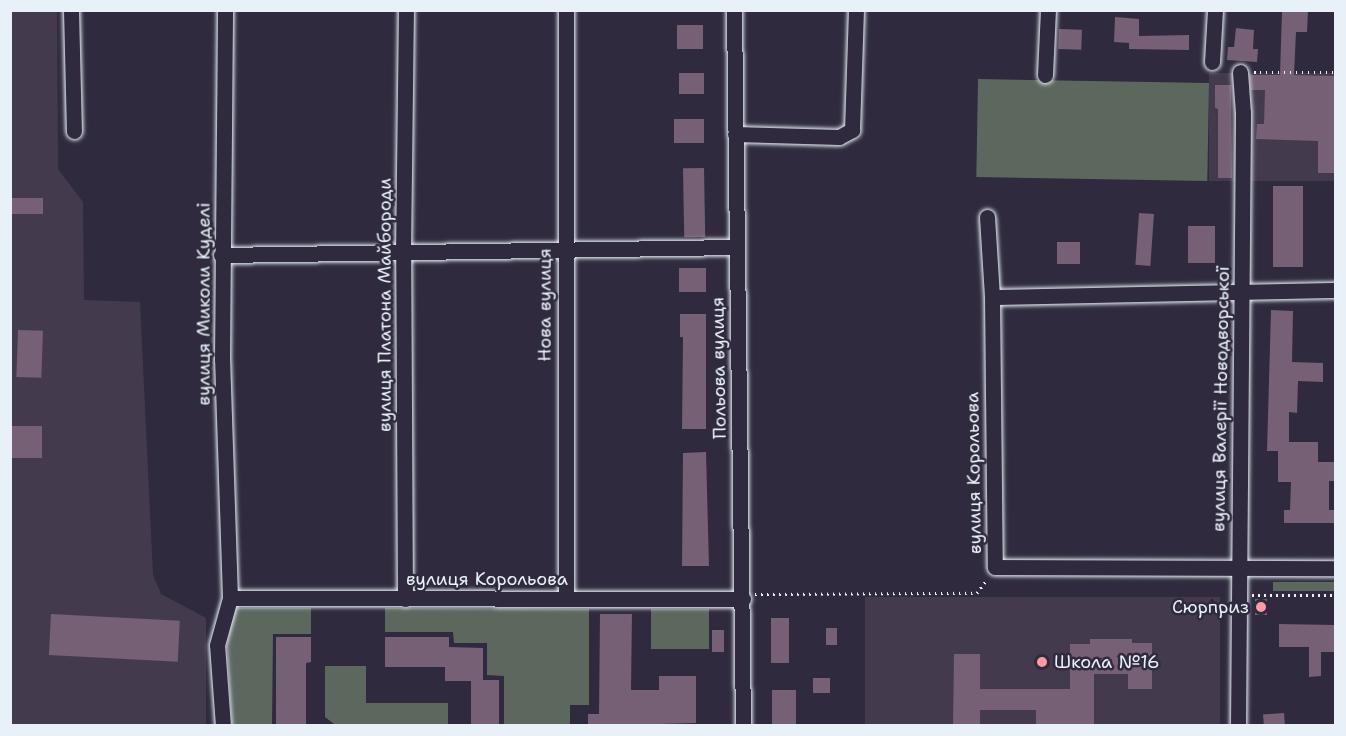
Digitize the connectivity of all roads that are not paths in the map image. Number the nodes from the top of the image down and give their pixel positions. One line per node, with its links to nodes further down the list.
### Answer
1 (71, 10): 12 (street)
2 (225, 10): 18 (street, вулиця Миколи Куделі)
3 (406, 10): 17 (street, вулиця Платона Майбороди)
4 (566, 10): 16 (street, Нова вулиця)
5 (734, 10): 13 (street, Польова вулиця)
6 (856, 10): 13 (street)
7 (1048, 10): 11 (street)
8 (1215, 10): 9 (street)
9 (1212, 62)
10 (1240, 72): 19 (street, вулиця Валерії Новодворської)
11 (1045, 75)
12 (74, 131)
13 (735, 134): 15 (street, Польова вулиця)
14 (987, 217): 21 (street, вулиця Корольова)
15 (736, 247): 16 (street); 27 (street, Польова вулиця)
16 (564, 250): 17 (street); 26 (street, Нова вулиця)
17 (403, 253): 18 (street); 25 (street, вулиця Платона Майбороди)
18 (221, 255): 24 (street, вулиця Миколи Куделі)
19 (1242, 290): 20 (street); 21 (street); 22 (street, вулиця Валерії Новодворської)
20 (1335, 290)
21 (992, 297): 22 (street, вулиця Корольова)
22 (1238, 568): 23 (street, вулиця Корольова); 30 (street, вулиця Валерії Новодворської)
23 (1335, 568)
24 (230, 598): 25 (street, вулиця Корольова); 28 (street, вулиця Миколи Куделі)
25 (405, 599): 26 (street, вулиця Корольова)
26 (566, 599): 27 (street, вулиця Корольова)
27 (743, 599): 29 (street, Польова вулиця)
28 (223, 726)
29 (743, 726)
30 (1238, 726)

